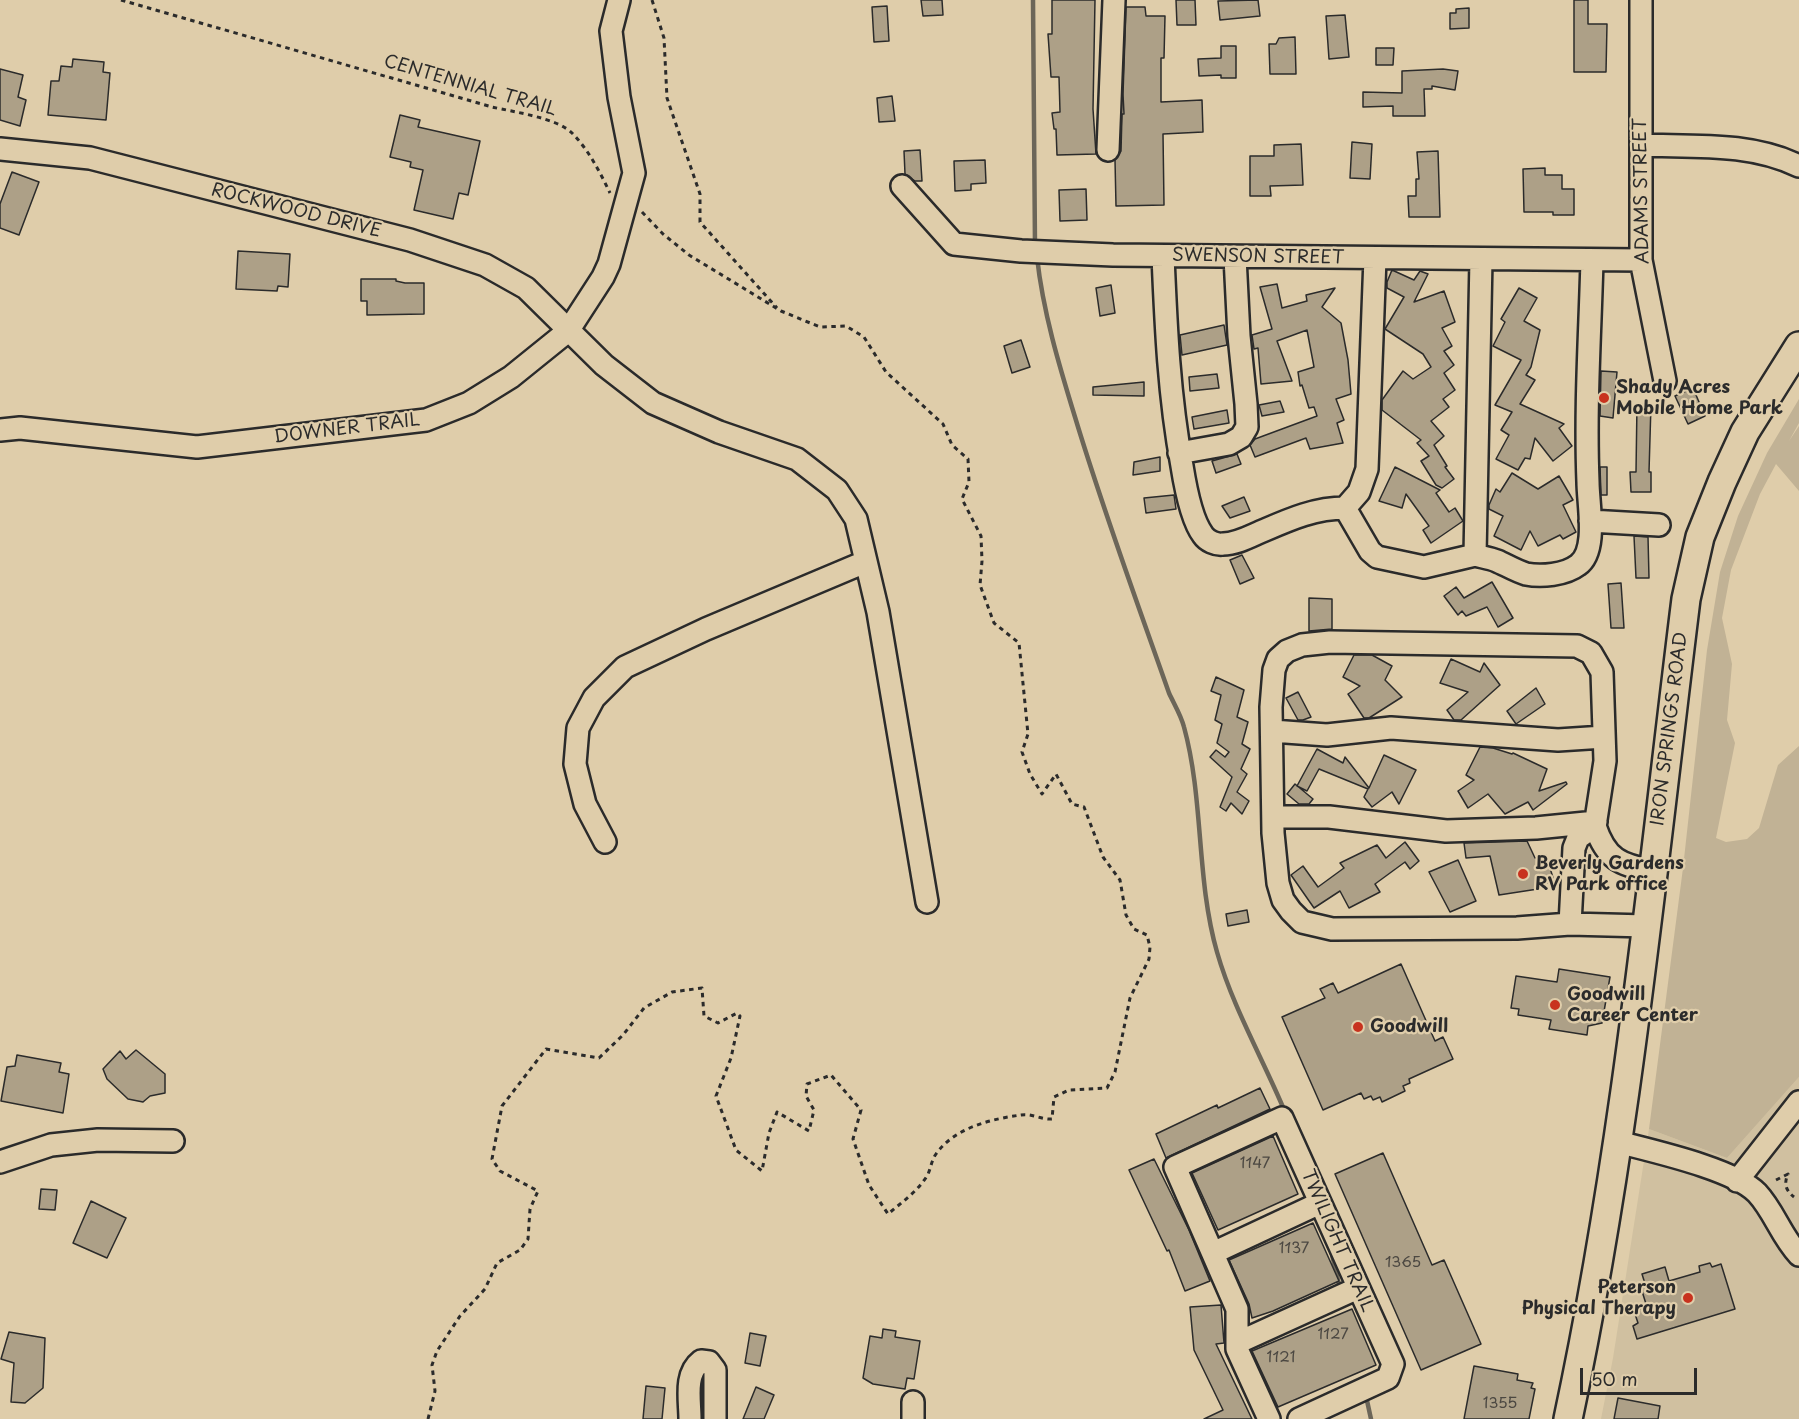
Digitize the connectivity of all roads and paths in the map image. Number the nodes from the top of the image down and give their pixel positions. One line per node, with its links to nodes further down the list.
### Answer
1 (122, 0): 11 (path, CENTENNIAL TRAIL)
2 (620, 0): 20 (street, DOWNER TRAIL)
3 (652, 0): 19 (path)
4 (1114, 0): 8 (street)
5 (1641, 0): 6 (street, ADAMS STREET)
6 (1641, 145): 9 (street); 18 (street, ADAMS STREET)
7 (0, 149): 20 (street, ROCKWOOD DRIVE)
8 (1108, 150)
9 (1799, 166)
10 (902, 186): 13 (street, SWENSON STREET)
11 (612, 197)
12 (634, 204): 19 (path)
13 (1163, 256): 14 (street, SWENSON STREET); 24 (street)
14 (1235, 257): 15 (street, SWENSON STREET); 24 (street)
15 (1375, 258): 16 (street, SWENSON STREET); 25 (street)
16 (1481, 259): 17 (street, SWENSON STREET); 28 (street)
17 (1592, 260): 18 (street, SWENSON STREET); 26 (street)
18 (1641, 260): 22 (street, ADAMS STREET)
19 (781, 311): 52 (path)
20 (568, 331): 23 (street, DOWNER TRAIL); 29 (street, ROCKWOOD DRIVE)
21 (1799, 346): 35 (main road, IRON SPRINGS ROAD)
22 (1665, 381)
23 (0, 430)
24 (1179, 453): 25 (street)
25 (1345, 508): 28 (street)
26 (1590, 521): 27 (street); 28 (street)
27 (1659, 525)
28 (1474, 555)
29 (865, 561): 34 (street); 36 (street, ROCKWOOD DRIVE)
30 (1272, 731): 31 (street); 31 (street); 32 (street)
31 (1604, 737): 33 (street)
32 (1273, 817): 33 (street); 37 (street)
33 (1595, 824): 35 (street); 37 (street)
34 (605, 842)
35 (1652, 871): 38 (main road, IRON SPRINGS ROAD)
36 (927, 903)
37 (1570, 924): 38 (street)
38 (1646, 926): 41 (main road, IRON SPRINGS ROAD)
39 (1799, 1102): 44 (street)
40 (173, 1141): 42 (street)
41 (1618, 1142): 44 (street); 57 (main road, IRON SPRINGS ROAD)
42 (0, 1162)
43 (1776, 1180): 45 (path)
44 (1737, 1181): 48 (street)
45 (1794, 1197)
46 (1320, 1203): 47 (street); 47 (street, TWILIGHT TRAIL); 49 (street, TWILIGHT TRAIL)
47 (1213, 1253): 50 (street)
48 (1799, 1255)
49 (1358, 1288): 50 (street); 51 (street, TWILIGHT TRAIL)
50 (1237, 1343): 55 (street)
51 (1342, 1409): 56 (street)
52 (428, 1419)
53 (690, 1419): 54 (street)
54 (715, 1419)
55 (1269, 1419)
56 (1299, 1419)
57 (1568, 1419)

